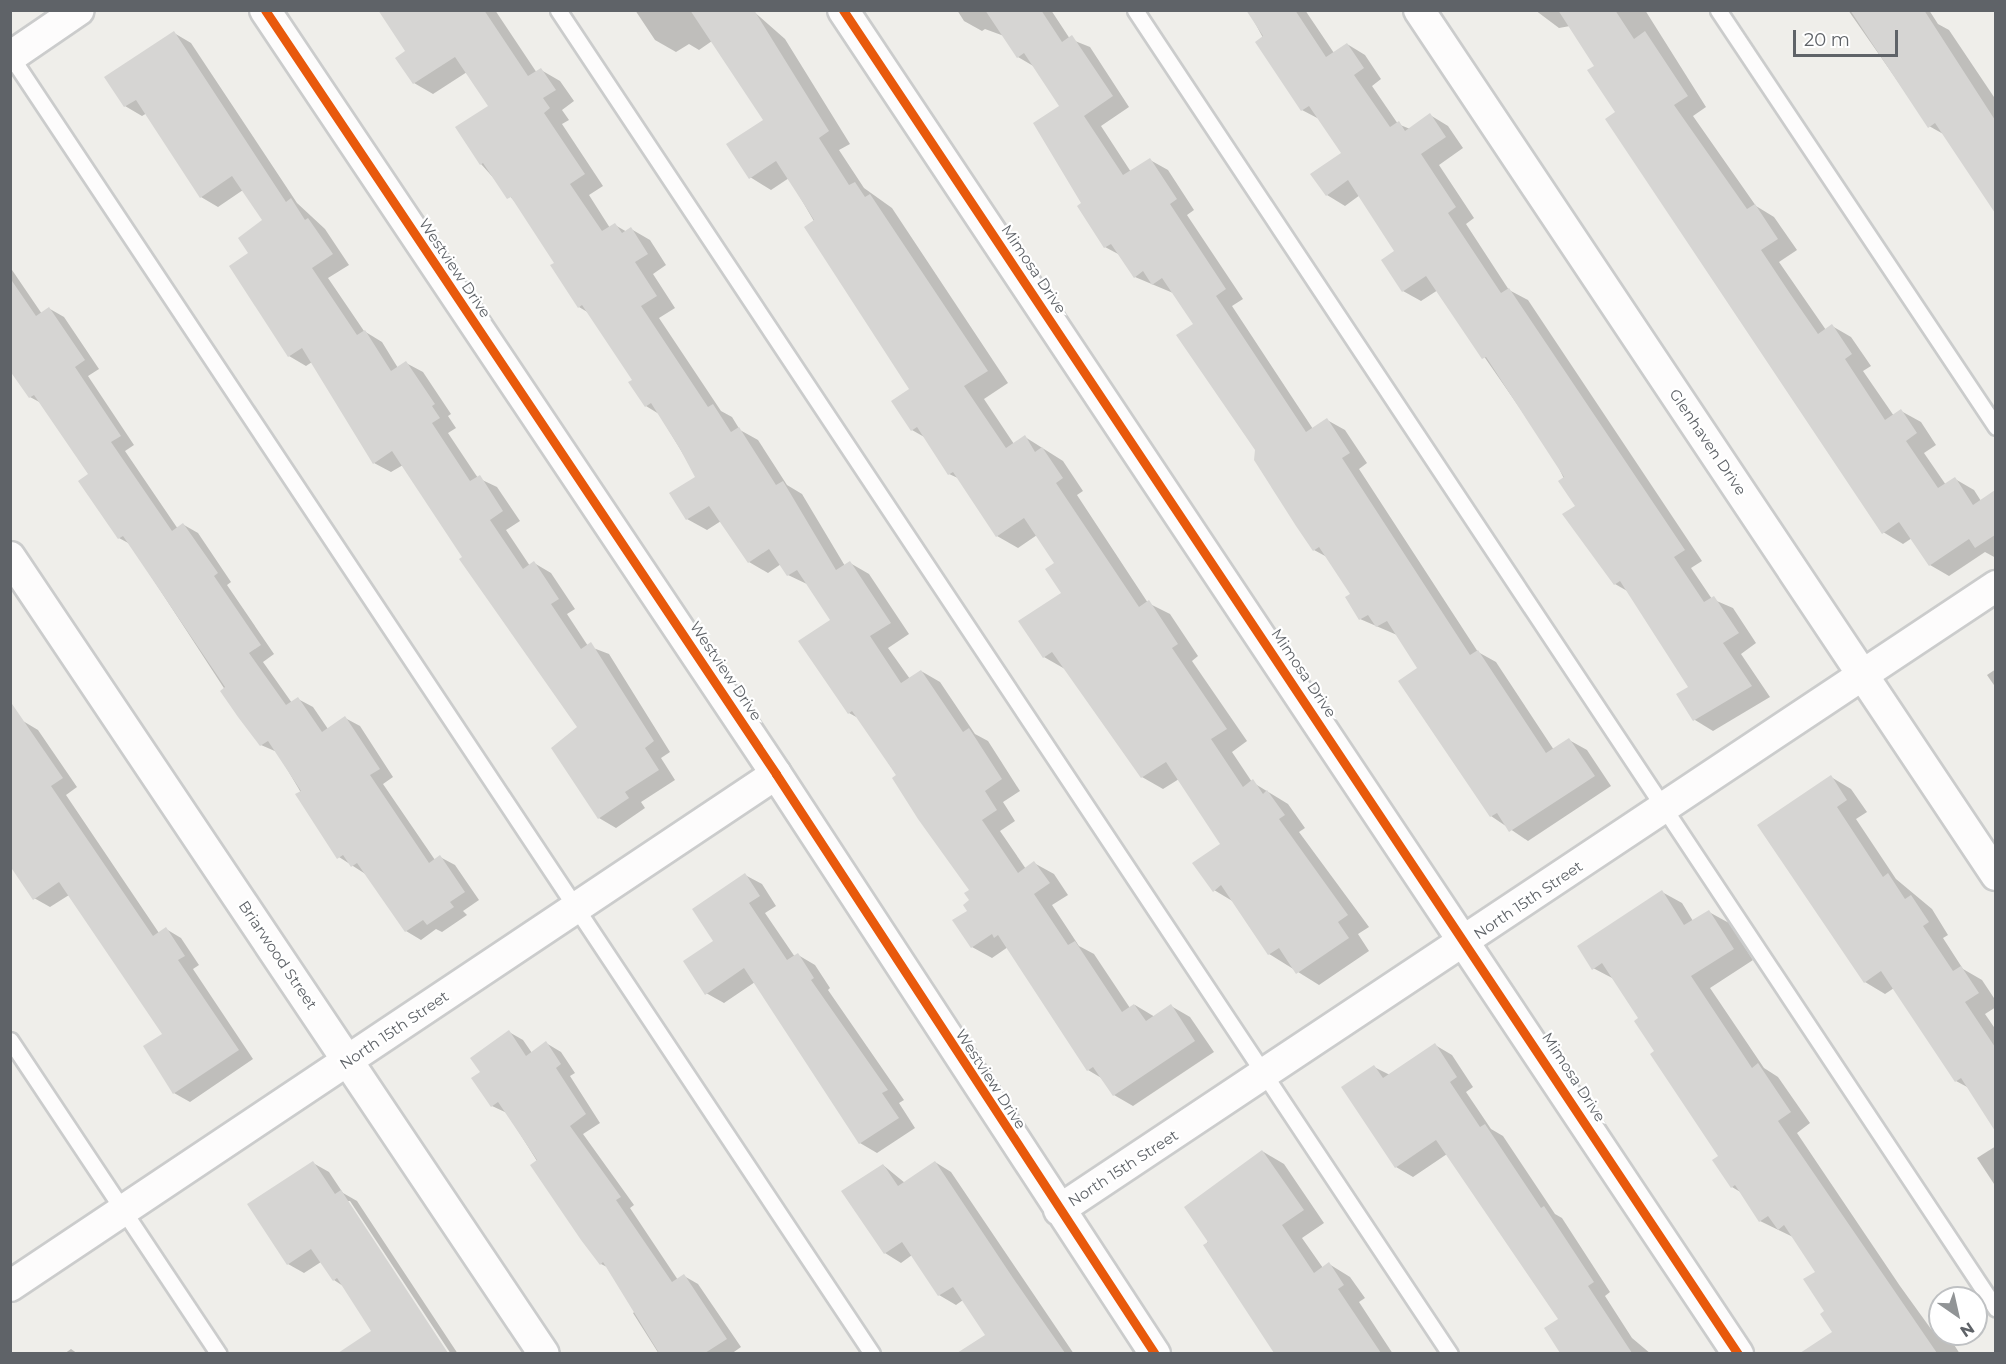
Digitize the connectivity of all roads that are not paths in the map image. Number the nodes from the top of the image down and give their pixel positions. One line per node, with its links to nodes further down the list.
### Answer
1 (80, 10): 8 (street)
2 (265, 10): 13 (street, Westview Drive)
3 (558, 10): 20 (lane)
4 (843, 10): 17 (street, Mimosa Drive)
5 (1134, 10): 14 (lane)
6 (1419, 10): 12 (street, Glenhaven Drive)
7 (1718, 10): 9 (lane)
8 (11, 56): 16 (lane)
9 (1995, 427)
10 (10, 557): 19 (street, Briarwood Street)
11 (1995, 586): 12 (street, North 15th Street)
12 (1863, 674): 14 (street, North 15th Street); 15 (street, Glenhaven Drive)
13 (776, 774): 16 (street, North 15th Street); 21 (street, Westview Drive)
14 (1664, 808): 17 (street, North 15th Street); 24 (lane)
15 (1995, 874)
16 (576, 908): 19 (street, North 15th Street); 27 (lane)
17 (1466, 942): 20 (street, North 15th Street); 30 (street, Mimosa Drive)
18 (10, 1040): 22 (lane)
19 (349, 1060): 22 (street, North 15th Street); 26 (street, Briarwood Street)
20 (1266, 1074): 21 (street, North 15th Street); 29 (lane)
21 (1059, 1210): 28 (street, Westview Drive)
22 (123, 1211): 23 (street, North 15th Street); 25 (lane)
23 (10, 1286)
24 (1995, 1309)
25 (219, 1353)
26 (544, 1353)
27 (872, 1353)
28 (1155, 1353)
29 (1450, 1353)
30 (1738, 1353)

